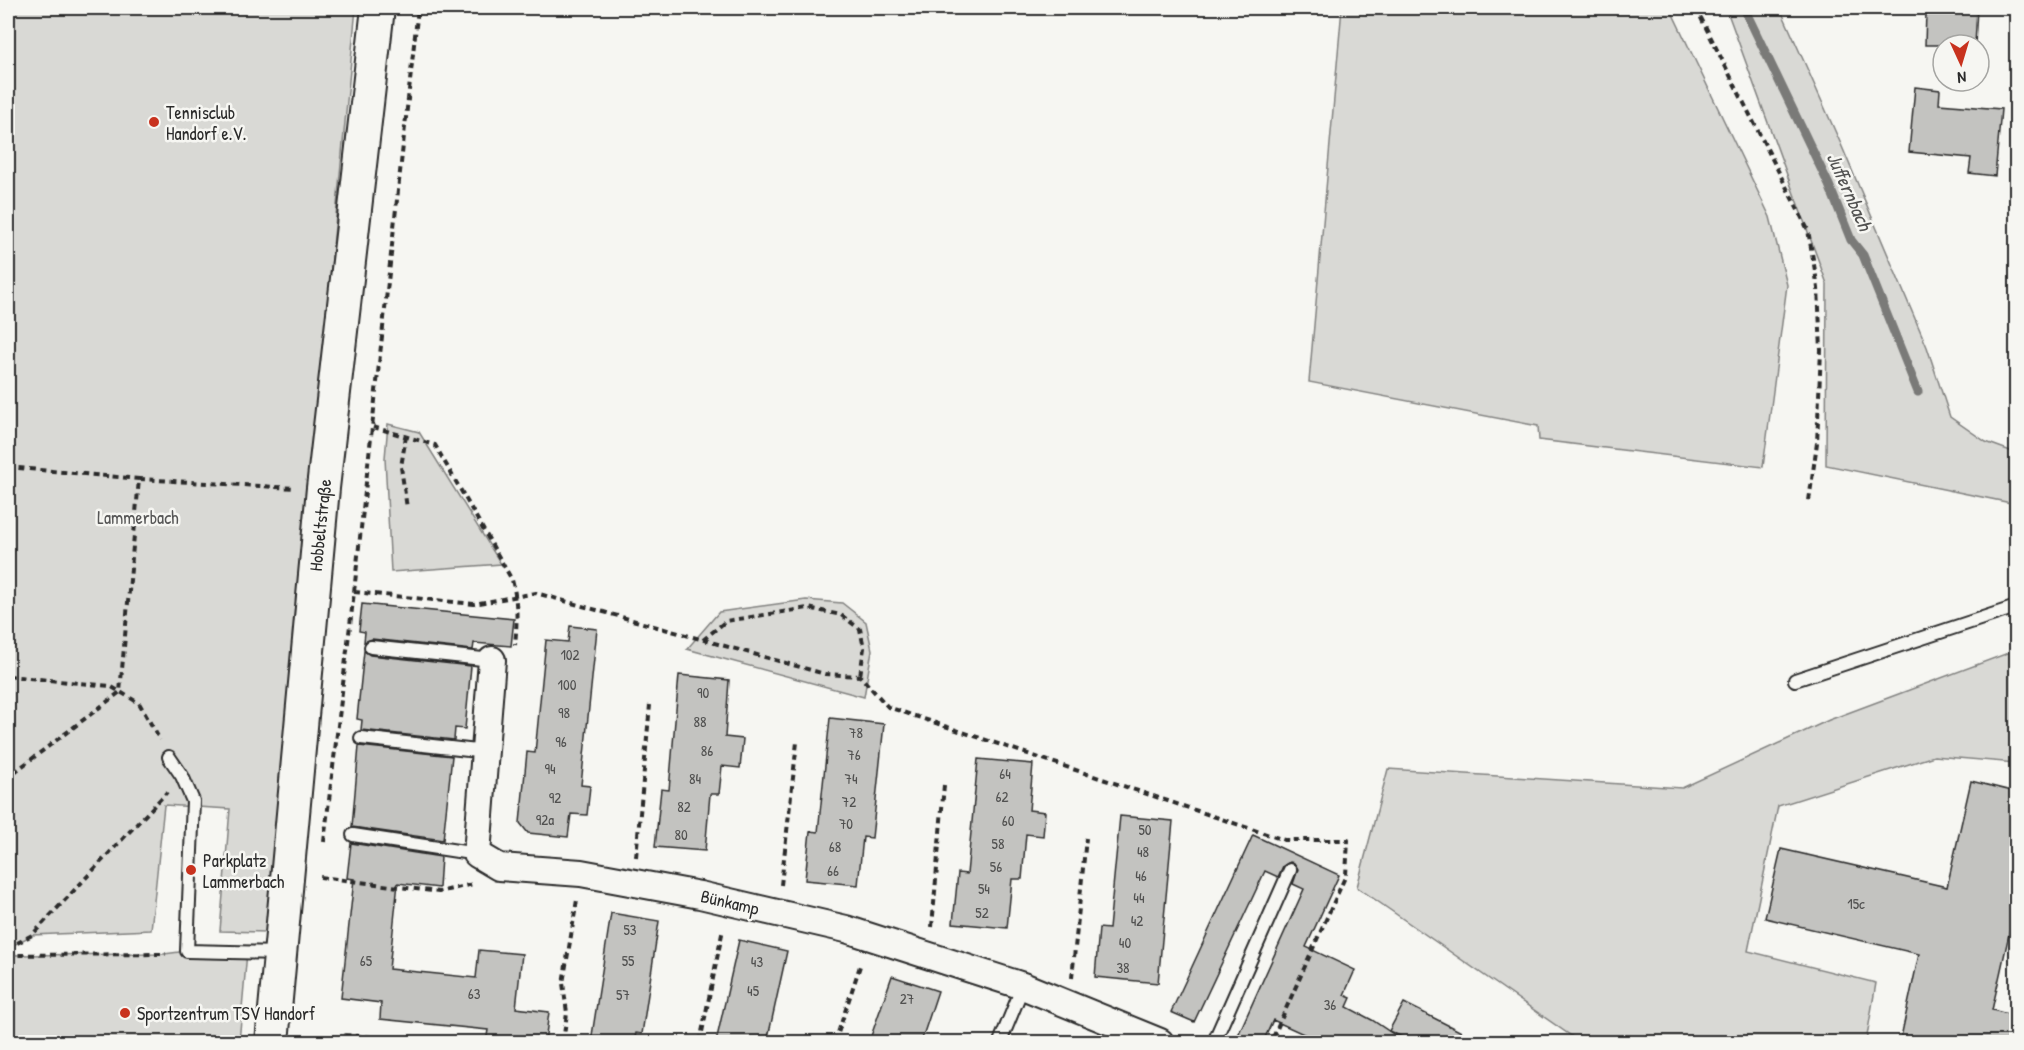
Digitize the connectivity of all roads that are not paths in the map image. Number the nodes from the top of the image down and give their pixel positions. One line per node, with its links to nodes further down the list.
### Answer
1 (378, 8): 12 (street, Hobbeltstraße)
2 (2016, 607): 5 (lane)
3 (371, 647): 4 (lane)
4 (492, 660): 7 (street)
5 (1795, 680)
6 (361, 738): 7 (lane)
7 (486, 752): 10 (street)
8 (169, 757): 12 (lane)
9 (353, 834): 10 (lane)
10 (488, 861): 13 (street, Bünkamp)
11 (1290, 870): 17 (lane)
12 (281, 953): 14 (street, Hobbeltstraße)
13 (1023, 986): 15 (lane); 16 (street, Bünkamp)
14 (272, 1042)
15 (1000, 1042)
16 (1160, 1042)
17 (1214, 1042)

